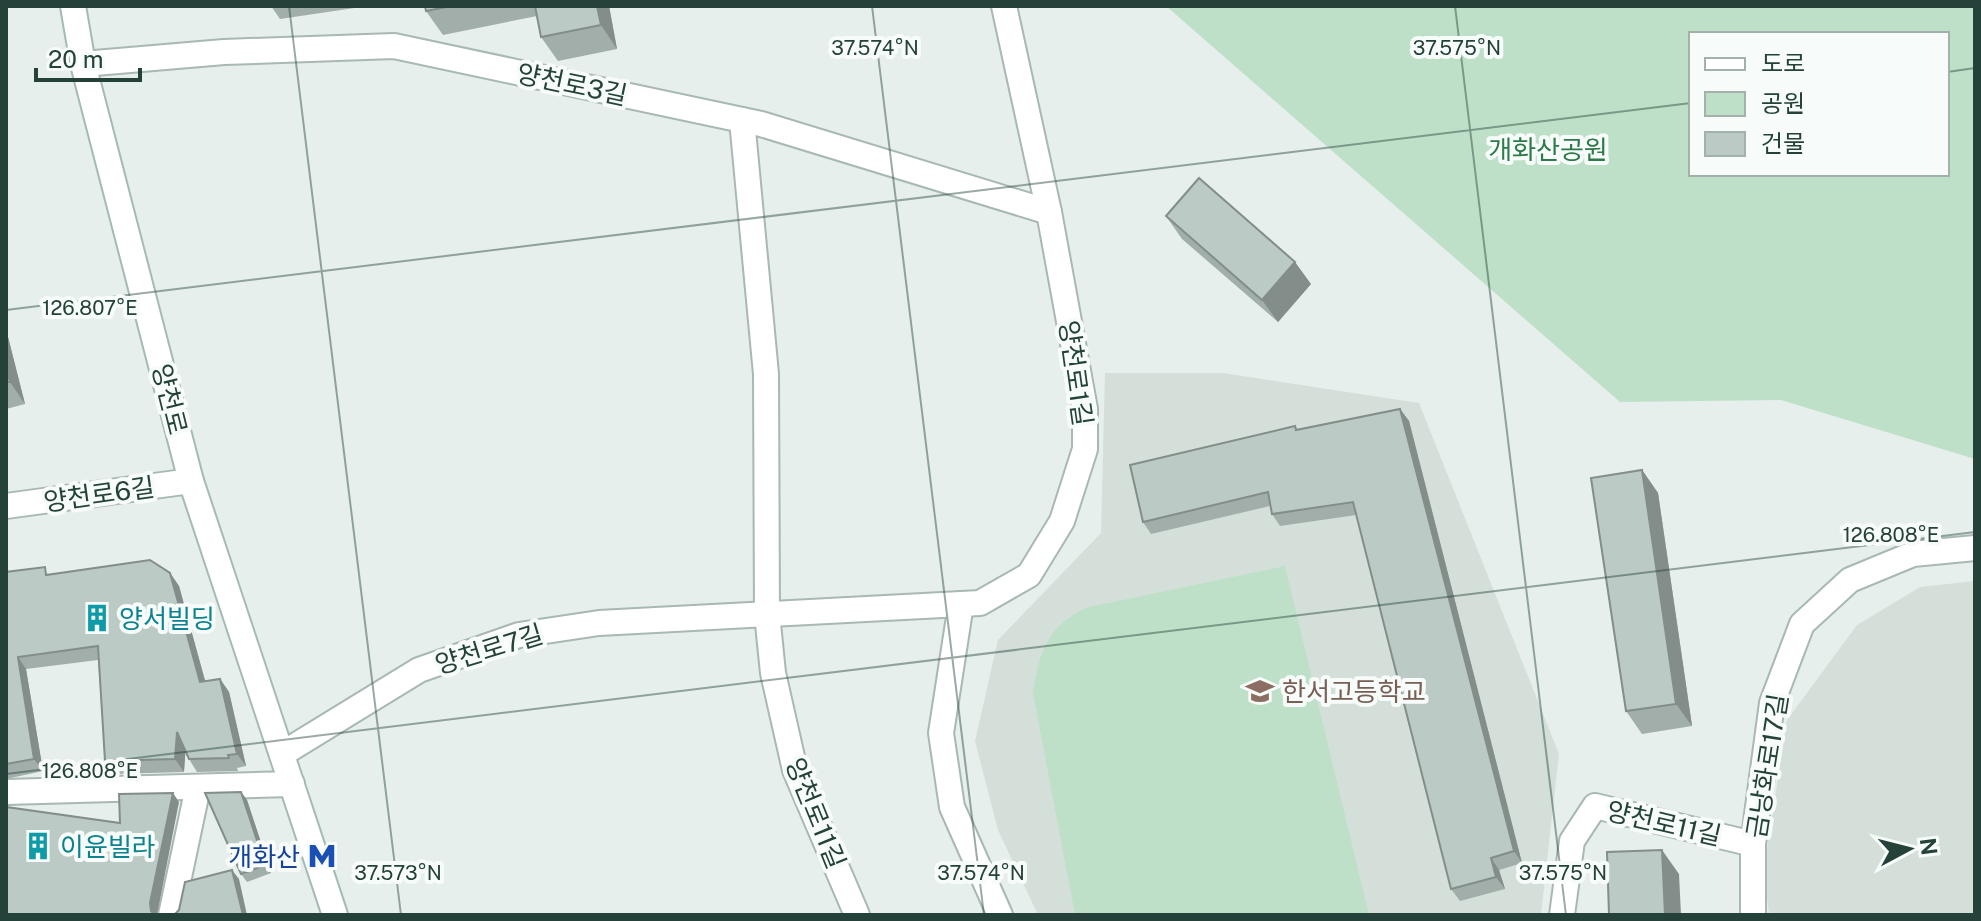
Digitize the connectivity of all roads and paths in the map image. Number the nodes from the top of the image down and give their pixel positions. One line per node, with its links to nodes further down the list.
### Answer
1 (73, 6): 3 (street, 양천로)
2 (1004, 6): 5 (street, 양천로1길)
3 (83, 64): 4 (street, 양천로3길); 6 (street, 양천로)
4 (742, 120): 5 (street, 양천로3길); 10 (street)
5 (1049, 212): 9 (street, 양천로1길)
6 (191, 481): 7 (street, 양천로6길); 11 (street, 양천로)
7 (6, 506)
8 (1975, 548): 15 (street, 금낭화로17길)
9 (961, 604): 10 (street, 양천로7길); 19 (street)
10 (767, 614): 11 (street, 양천로7길); 18 (street, 양천로11길)
11 (282, 754): 12 (street, 양천로)
12 (292, 784): 13 (street); 17 (street, 양천로)
13 (198, 787): 14 (street); 16 (street)
14 (6, 792)
15 (1753, 844): 20 (street, 양천로11길); 21 (street, 금낭화로17길)
16 (171, 915)
17 (335, 915)
18 (857, 915)
19 (1000, 915)
20 (1562, 915)
21 (1753, 915)

